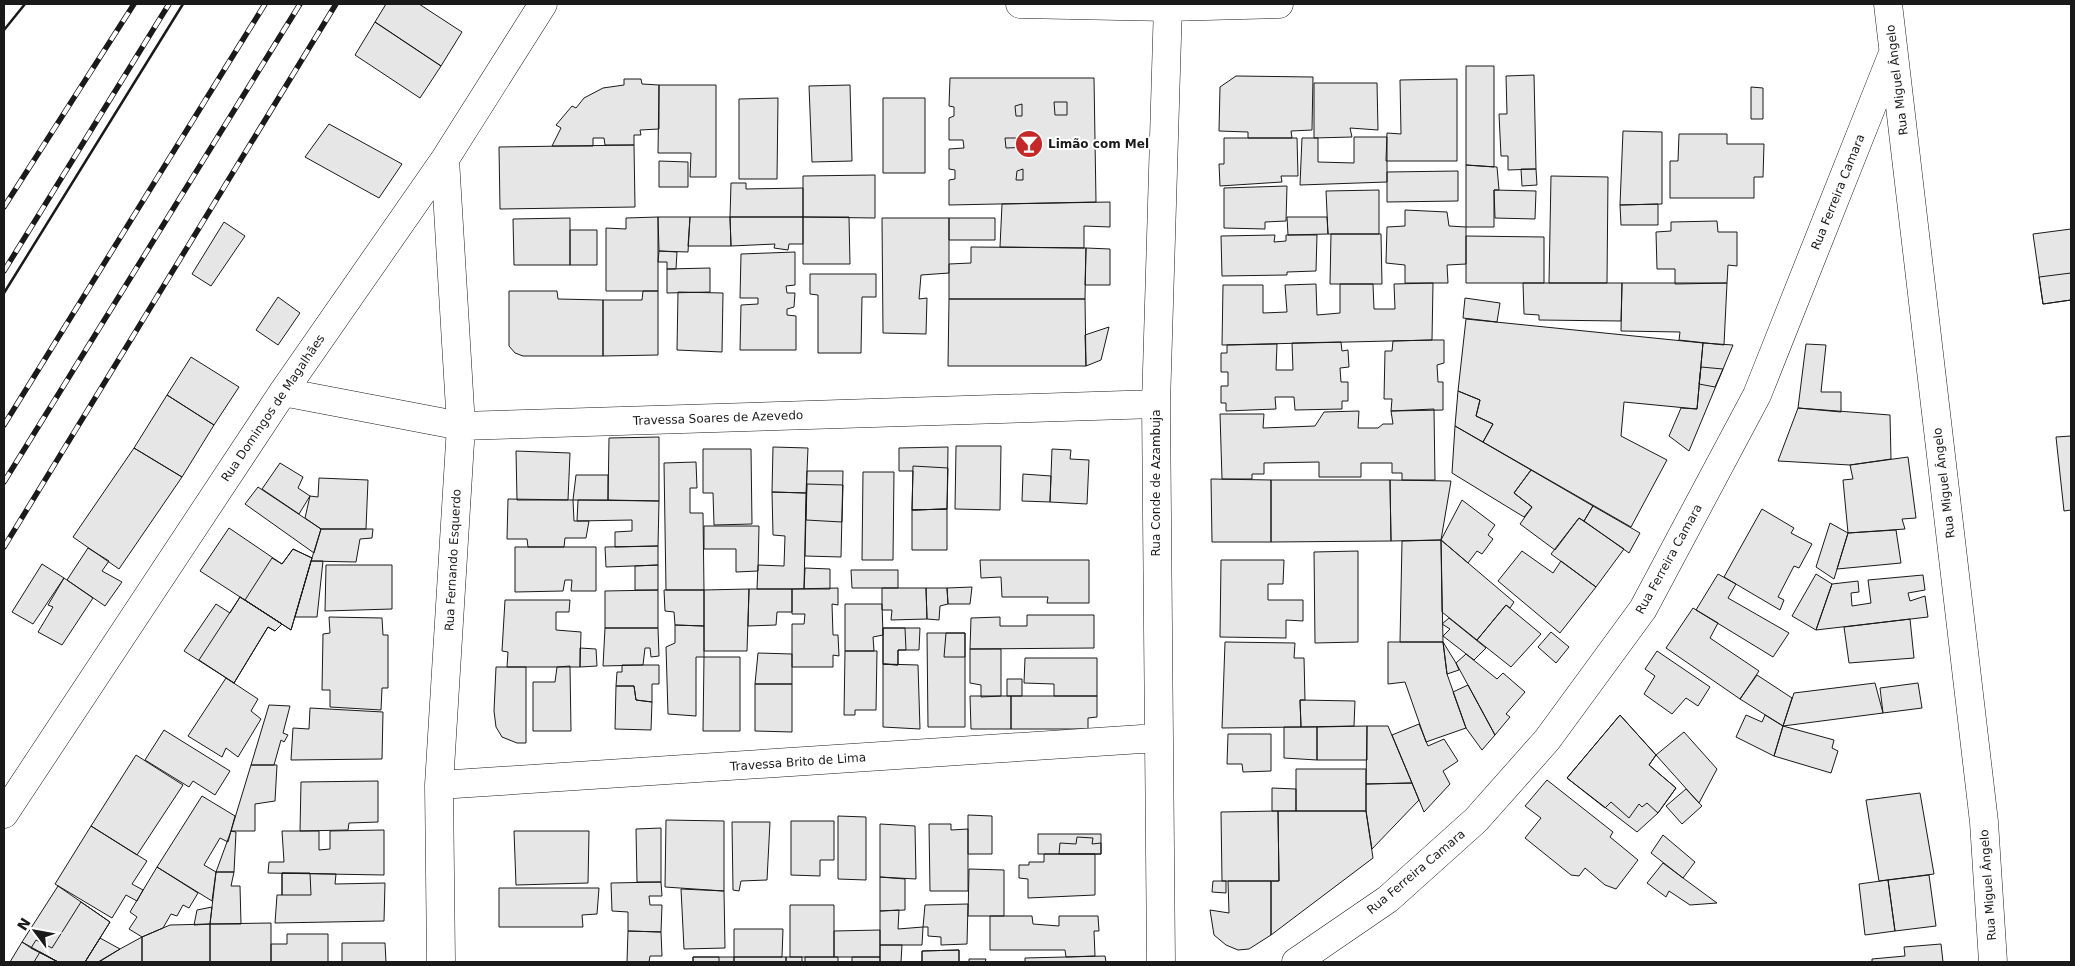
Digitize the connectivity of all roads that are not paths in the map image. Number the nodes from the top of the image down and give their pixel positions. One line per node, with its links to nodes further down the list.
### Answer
1 (543, 4): 8 (street, Rua Domingos de Magalhães)
2 (1020, 4): 6 (street)
3 (1243, 4): 4 (street); 6 (street)
4 (1279, 4)
5 (1888, 4): 7 (street, Rua Miguel Ângelo)
6 (1168, 6): 10 (street, Rua Conde de Azambuja)
7 (1893, 52): 17 (street, Rua Ferreira Camara); 18 (street, Rua Miguel Ângelo)
8 (445, 159): 9 (street, Rua Domingos de Magalhães); 11 (street, Rua Fernando Esquerdo)
9 (282, 392): 11 (street, Travessa Soares de Azevedo); 14 (street, Rua Domingos de Magalhães)
10 (1156, 404): 11 (street, Travessa Soares de Azevedo); 12 (street, Rua Conde de Azambuja)
11 (461, 426): 13 (street, Rua Fernando Esquerdo)
12 (1157, 738): 13 (street, Travessa Brito de Lima); 16 (street, Rua Conde de Azambuja)
13 (440, 785): 15 (street, Rua Fernando Esquerdo)
14 (4, 814)
15 (441, 962)
16 (1161, 962)
17 (1296, 962)
18 (1993, 962)

